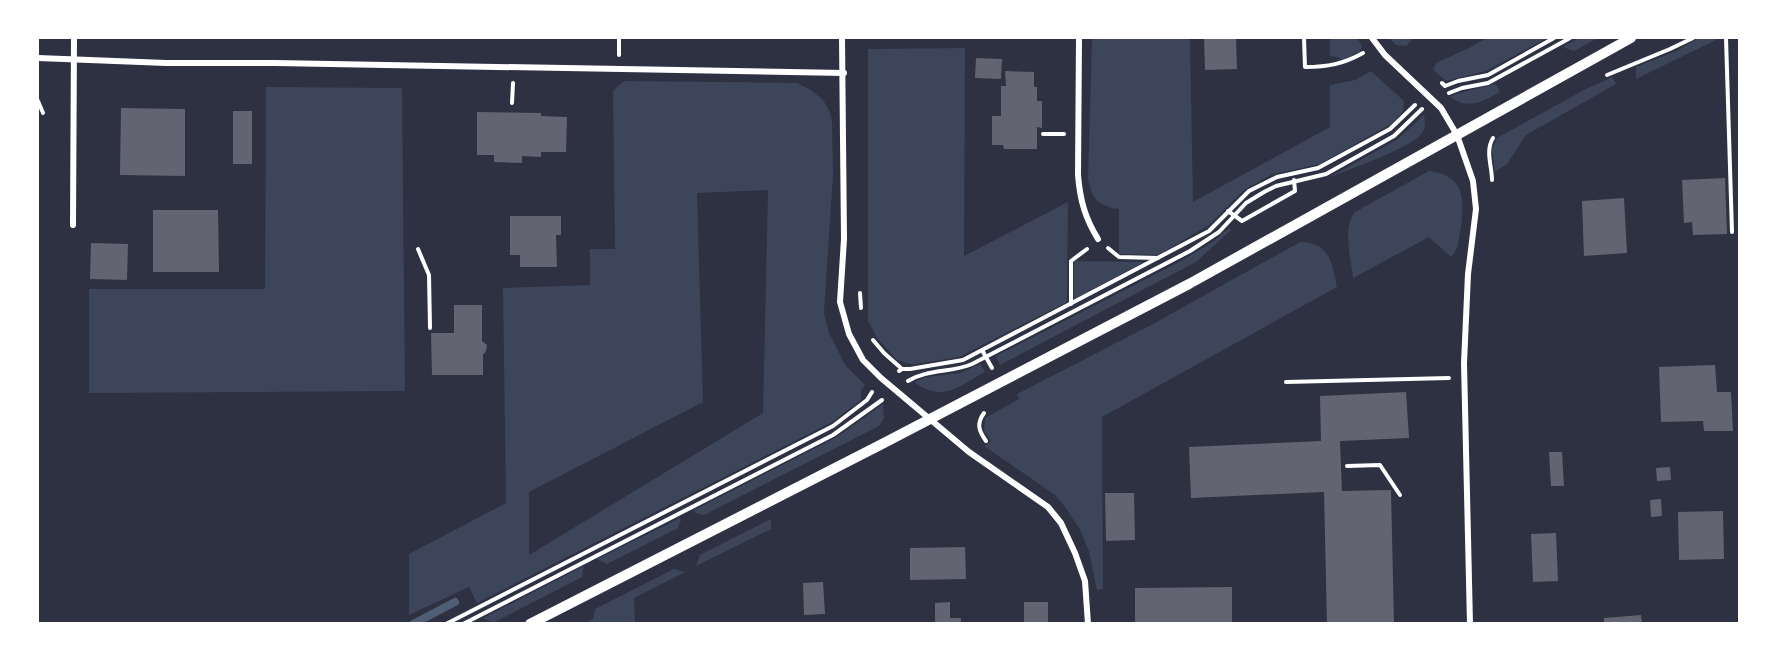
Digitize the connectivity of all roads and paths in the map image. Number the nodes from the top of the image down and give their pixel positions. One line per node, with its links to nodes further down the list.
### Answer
1 (74, 38): 13 (street)
2 (842, 38): 14 (street)
3 (1079, 38): 29 (street)
4 (1304, 38): 11 (path)
5 (1372, 38): 11 (street)
6 (1554, 38): 16 (path)
7 (1570, 38): 18 (path)
8 (1631, 38): 21 (street)
9 (1693, 38): 15 (path)
10 (1726, 38): 28 (path)
11 (1377, 45): 16 (street)
12 (38, 58): 13 (street)
13 (74, 59): 14 (street); 27 (street)
14 (843, 73): 39 (street)
15 (1600, 78)
16 (1426, 94): 18 (street); 22 (path)
17 (38, 101): 19 (path)
18 (1435, 102): 21 (street); 23 (path)
19 (43, 113)
20 (1499, 133): 24 (path)
21 (1456, 135): 38 (street); 42 (street)
22 (1293, 174): 23 (path); 25 (path)
23 (1294, 181): 26 (path); 26 (path)
24 (1492, 189)
25 (1228, 211): 26 (path); 31 (path)
26 (1234, 215): 41 (path)
27 (73, 225)
28 (1732, 232)
29 (1098, 239): 31 (path); 33 (path)
30 (418, 249): 35 (path)
31 (1159, 258): 33 (path)
32 (860, 293): 34 (path)
33 (1071, 304): 37 (path)
34 (862, 316)
35 (430, 328)
36 (871, 336): 37 (path)
37 (902, 369): 39 (path)
38 (1464, 378): 40 (path); 49 (street)
39 (886, 381): 41 (street); 45 (path)
40 (1286, 382)
41 (895, 389): 42 (street); 46 (path)
42 (930, 419): 47 (street); 48 (street)
43 (1347, 466): 44 (path)
44 (1400, 495)
45 (446, 624)
46 (463, 624)
47 (530, 624)
48 (1088, 624)
49 (1470, 624)

